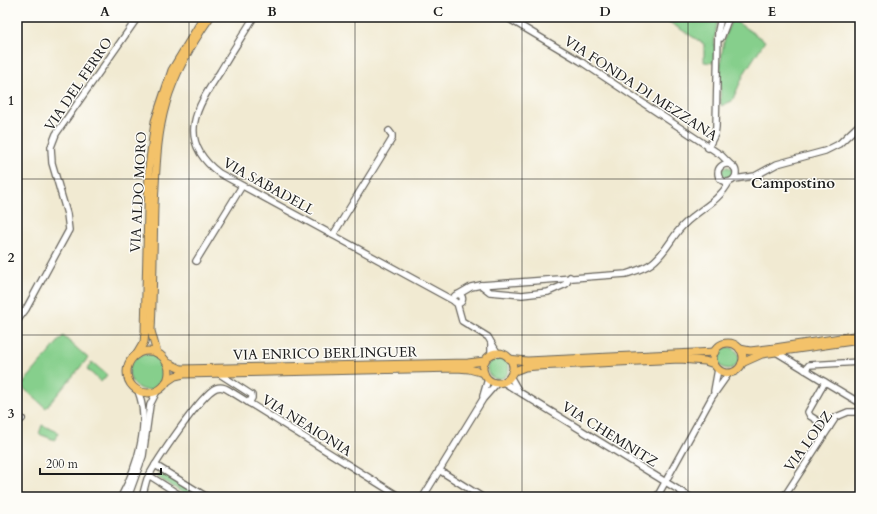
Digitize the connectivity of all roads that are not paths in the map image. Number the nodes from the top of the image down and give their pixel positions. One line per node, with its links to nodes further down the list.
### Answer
1 (138, 17): 26 (street, VIA DEL FERRO)
2 (204, 17): 33 (main road, VIA ALDO MORO)
3 (210, 17): 32 (main road, VIA ALDO MORO)
4 (254, 17): 19 (street, VIA SABADELL)
5 (506, 17): 11 (street, VIA FONDA DI MEZZANA)
6 (722, 17): 8 (street)
7 (729, 17): 8 (street)
8 (718, 52): 11 (street)
9 (860, 124): 16 (street)
10 (389, 131): 21 (street)
11 (708, 148): 12 (street, VIA FONDA DI MEZZANA)
12 (721, 155): 13 (street, VIA FONDA DI MEZZANA); 14 (street, VIA FONDA DI MEZZANA)
13 (730, 164): 14 (street); 15 (street)
14 (722, 166): 17 (street)
15 (736, 169): 16 (street); 18 (street)
16 (755, 176): 18 (street)
17 (721, 179): 18 (street); 20 (street)
18 (731, 180): 20 (street)
19 (242, 186): 21 (street, VIA SABADELL); 22 (street)
20 (720, 196): 23 (street)
21 (333, 235): 25 (street, VIA SABADELL)
22 (196, 261)
23 (570, 277): 24 (street); 24 (street)
24 (482, 285): 25 (street)
25 (459, 298): 34 (street)
26 (17, 321)
27 (860, 335): 29 (main road)
28 (860, 340): 31 (main road)
29 (740, 349): 30 (main road); 39 (main road)
30 (715, 352): 35 (main road); 40 (main road)
31 (776, 352): 39 (main road); 41 (street)
32 (157, 353): 33 (main road); 37 (main road)
33 (136, 354): 50 (main road)
34 (494, 354): 35 (main road); 36 (main road)
35 (509, 359): 44 (main road)
36 (485, 361): 37 (main road, VIA ENRICO BERLINGUER); 45 (main road)
37 (166, 362): 46 (main road)
38 (860, 362): 41 (street)
39 (742, 363): 43 (main road)
40 (716, 367): 43 (main road); 44 (main road); 52 (street)
41 (806, 370): 48 (street)
42 (217, 373): 45 (main road, VIA ENRICO BERLINGUER); 46 (main road, VIA ENRICO BERLINGUER); 54 (street)
43 (729, 373): 52 (street)
44 (511, 374): 47 (main road); 49 (street, VIA CHEMNITZ)
45 (486, 376): 47 (main road, VIA ENRICO BERLINGUER); 53 (street)
46 (166, 382): 51 (main road)
47 (500, 382): 49 (street, VIA CHEMNITZ); 53 (street)
48 (825, 382): 55 (street); 57 (street)
49 (518, 390): 61 (street, VIA CHEMNITZ)
50 (138, 391): 51 (main road); 62 (street)
51 (157, 391): 63 (street)
52 (712, 397): 61 (street)
53 (483, 399): 59 (street)
54 (249, 403): 58 (street, VIA NEAIONIA); 67 (street, VIA NEAIONIA)
55 (860, 403)
56 (860, 412): 57 (street, VIA LODZ)
57 (829, 428): 72 (street, VIA LODZ)
58 (155, 465): 60 (street); 66 (street)
59 (439, 470): 68 (street); 69 (street)
60 (150, 476): 64 (street); 65 (street)
61 (666, 482): 70 (street); 71 (street, VIA CHEMNITZ)
62 (121, 497)
63 (128, 497)
64 (142, 497)
65 (183, 497)
66 (207, 497)
67 (400, 497)
68 (423, 497)
69 (482, 497)
70 (657, 497)
71 (690, 497)
72 (784, 497)

